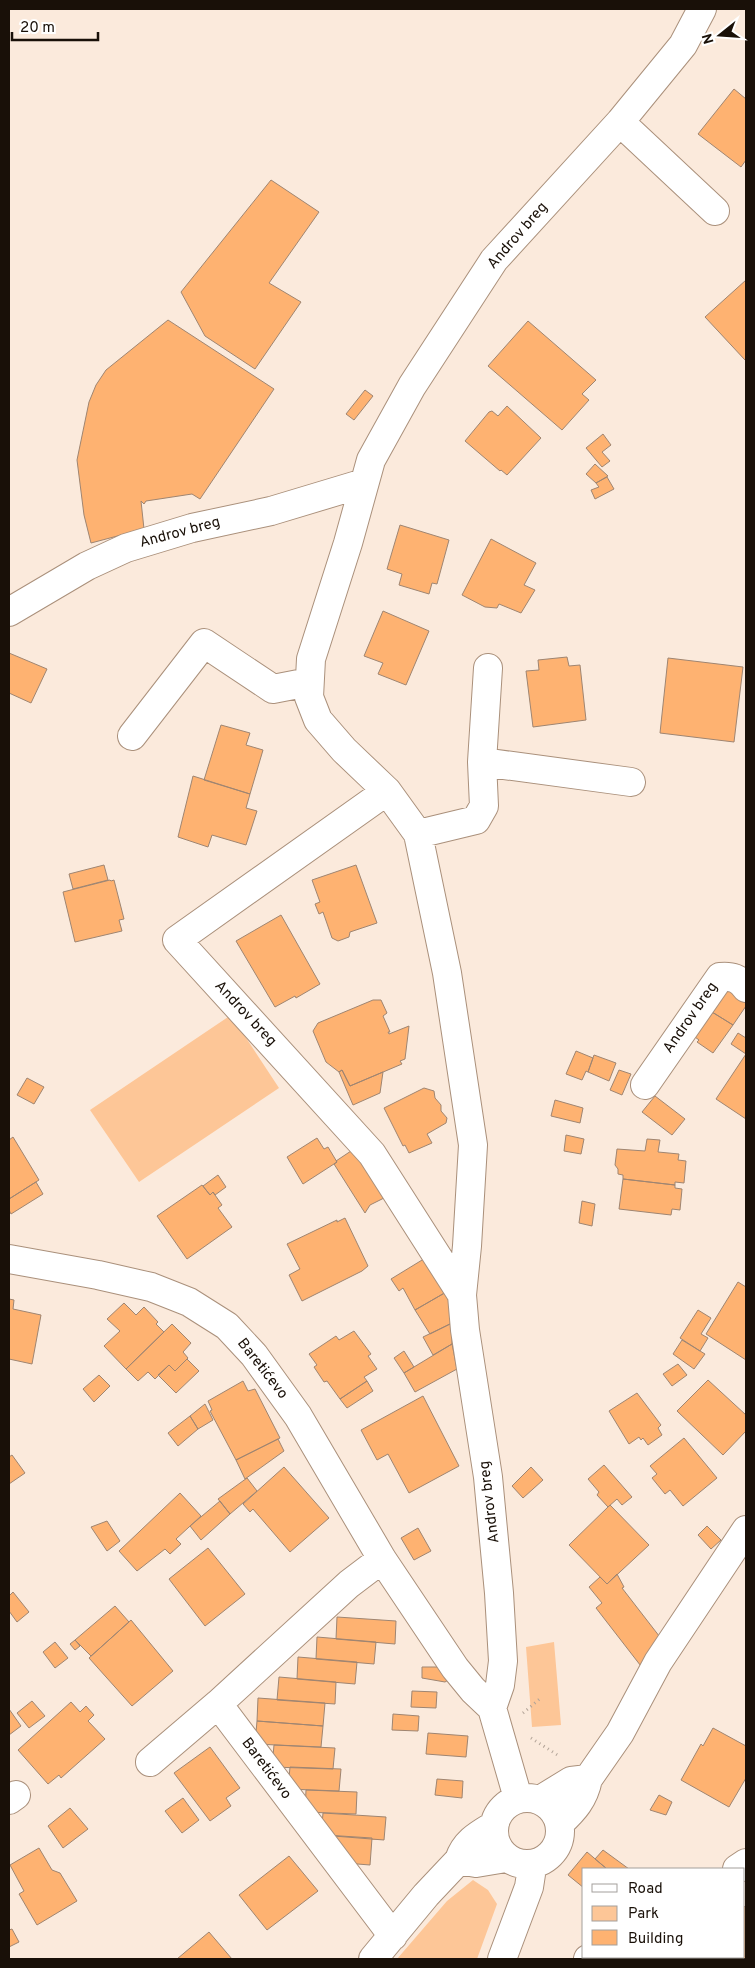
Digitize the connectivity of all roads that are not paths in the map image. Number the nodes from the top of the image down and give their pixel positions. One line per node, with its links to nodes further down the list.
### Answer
1 (702, 9): 2 (street, Androv breg)
2 (620, 122): 3 (street); 4 (street, Androv breg)
3 (715, 211)
4 (364, 484): 5 (street, Androv breg); 7 (street, Androv breg)
5 (9, 612)
6 (488, 668): 9 (street)
7 (310, 682): 8 (street); 11 (street, Androv breg)
8 (132, 736)
9 (482, 762): 10 (street); 12 (street)
10 (632, 782)
11 (386, 791): 12 (street, Androv breg); 16 (street, Androv breg)
12 (418, 834): 16 (street, Androv breg)
13 (746, 988): 14 (street, Androv breg)
14 (645, 1085)
15 (9, 1259): 18 (street, Baretićevo)
16 (462, 1295): 20 (street, Androv breg)
17 (746, 1530): 22 (street)
18 (382, 1559): 19 (street); 20 (street, Baretićevo)
19 (218, 1704): 21 (street); 28 (street, Baretićevo)
20 (492, 1708): 23 (street)
21 (150, 1762)
22 (588, 1779): 23 (street); 24 (street)
23 (529, 1799): 24 (street); 25 (street)
24 (560, 1823): 27 (street)
25 (493, 1826): 26 (street); 27 (street)
26 (459, 1860): 27 (street); 28 (street)
27 (517, 1861): 30 (street)
28 (393, 1936): 29 (street)
29 (373, 1959)
30 (502, 1959)

